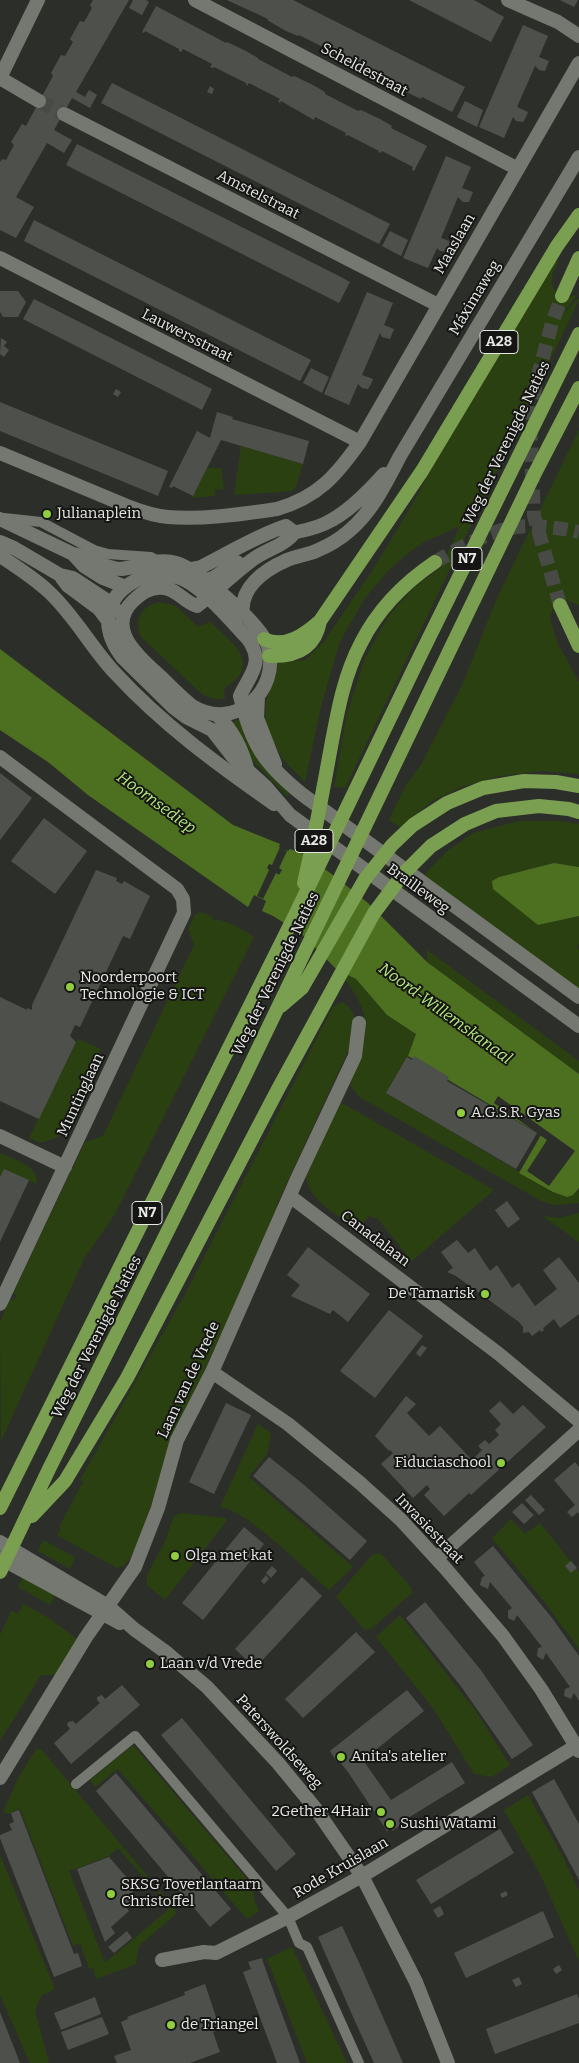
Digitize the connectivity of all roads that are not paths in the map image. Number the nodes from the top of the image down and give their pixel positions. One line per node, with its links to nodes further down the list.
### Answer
1 (38, 0): 6 (street)
2 (195, 0): 10 (street, Scheldestraat)
3 (508, 0): 4 (street)
4 (579, 36)
5 (579, 63): 10 (street, Maaslaan)
6 (0, 78): 7 (street)
7 (39, 101)
8 (64, 114): 15 (street, Amstelstraat)
9 (579, 157): 20 (street, Máximaweg)
10 (518, 170): 15 (street, Maaslaan)
11 (579, 215): 37 (highway, A28)
12 (0, 258): 18 (street, Lauwersstraat)
13 (579, 258): 14 (highway)
14 (562, 296)
15 (438, 305): 18 (street, Maaslaan)
16 (579, 334): 52 (highway, Weg der Verenigde Naties / N7)
17 (579, 388): 53 (highway, Weg der Verenigde Naties / N7)
18 (360, 442): 19 (street)
19 (0, 453)
20 (400, 456): 22 (street, Máximaweg); 35 (street, Máximaweg)
21 (0, 518): 24 (street); 26 (lane)
22 (295, 532): 29 (street, Máximaweg); 30 (street, Máximaweg); 32 (street, Máximaweg)
23 (0, 542): 28 (street)
24 (73, 554): 26 (street); 31 (street)
25 (0, 556): 51 (street)
26 (159, 561): 29 (street)
27 (435, 562): 52 (highway, A28)
28 (60, 575): 33 (street); 38 (street)
29 (190, 576): 30 (street); 31 (street); 32 (street)
30 (206, 580): 32 (street)
31 (126, 587): 33 (street)
32 (212, 594): 35 (street); 36 (street); 41 (street)
33 (112, 605): 36 (street); 38 (street)
34 (560, 605): 40 (highway)
35 (243, 615): 39 (street)
36 (124, 618): 45 (street)
37 (320, 621): 39 (highway, A28); 42 (highway, A28)
38 (109, 622): 47 (street, Brailleweg)
39 (264, 638): 42 (street)
40 (579, 646)
41 (255, 652): 42 (street); 44 (street)
42 (269, 656): 43 (street)
43 (258, 697): 44 (street); 48 (street, Brailleweg)
44 (243, 709): 45 (street); 48 (street, Brailleweg)
45 (217, 715): 47 (street, Brailleweg)
46 (0, 758): 58 (street, Muntinglaan)
47 (247, 768): 51 (street, Brailleweg)
48 (277, 770): 54 (street, Brailleweg)
49 (579, 786): 53 (highway, N7)
50 (579, 812): 65 (highway, N7)
51 (290, 815): 56 (street, Brailleweg)
52 (296, 913): 64 (highway, Weg der Verenigde Naties / N7)
53 (296, 985): 65 (highway, Weg der Verenigde Naties / N7)
54 (579, 997)
55 (359, 1022): 59 (street, Laan van de Vrede)
56 (579, 1026)
57 (0, 1136): 58 (street)
58 (65, 1167): 60 (street, Muntinglaan)
59 (291, 1196): 61 (street, Laan van de Vrede); 62 (street, Canadalaan)
60 (0, 1304)
61 (212, 1372): 68 (street, Invasiestraat); 70 (street, Laan van de Vrede)
62 (579, 1421)
63 (579, 1430): 68 (street)
64 (0, 1508)
65 (25, 1524): 69 (highway, Weg der Verenigde Naties / N7)
66 (0, 1542): 70 (street, Paterswoldseweg)
67 (0, 1558): 70 (street, Paterswoldseweg)
68 (437, 1558): 71 (street, Invasiestraat)
69 (0, 1572)
70 (106, 1610): 72 (street, Laan van de Vrede); 74 (street, Paterswoldseweg)
71 (578, 1748): 74 (street, Rode Kruislaan)
72 (0, 1778)
73 (76, 1784): 75 (lane)
74 (362, 1876): 75 (street, Rode Kruislaan); 78 (street, Paterswoldseweg)
75 (288, 1916): 76 (street, Rode Kruislaan); 77 (lane)
76 (162, 1960)
77 (359, 2063)
78 (448, 2063)

